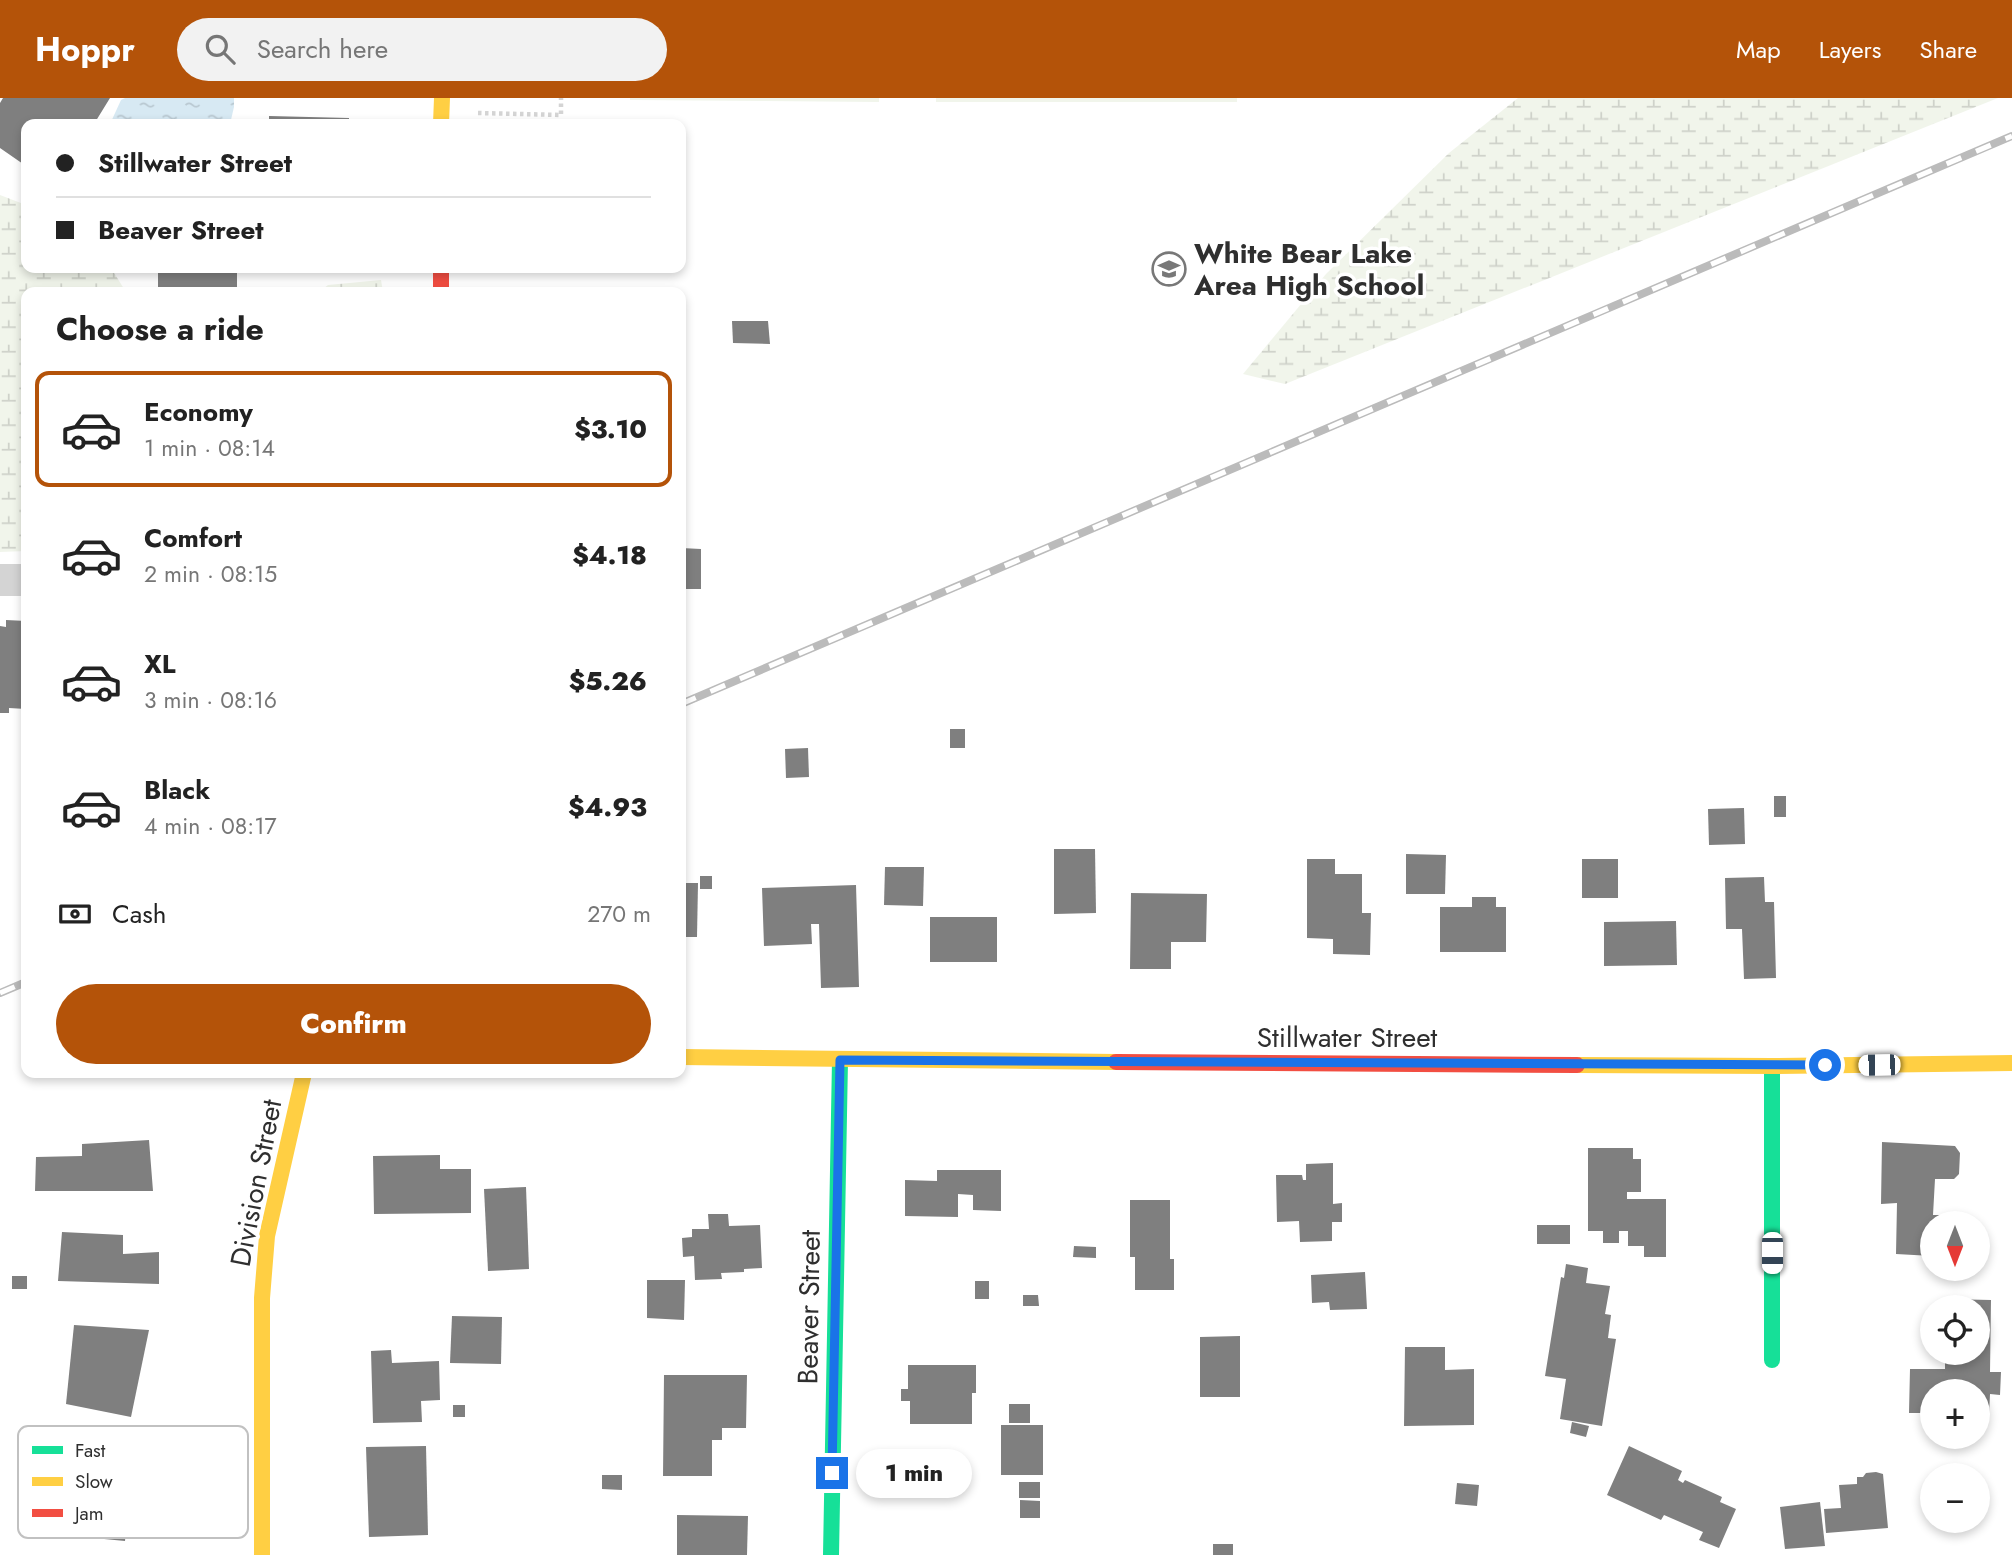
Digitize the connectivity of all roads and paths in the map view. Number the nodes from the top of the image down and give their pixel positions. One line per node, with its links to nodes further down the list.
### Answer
1 (561, 98): 2 (path)
2 (442, 111)
3 (0, 580): 4 (street)
4 (21, 580)
5 (686, 1057): 6 (street, Stillwater Street)
6 (840, 1060): 8 (street, Stillwater Street); 12 (street, Beaver Street)
7 (2012, 1063): 8 (street, Stillwater Street)
8 (1772, 1066): 10 (street)
9 (303, 1078): 11 (street, Division Street)
10 (1772, 1360)
11 (262, 1555)
12 (831, 1555)

